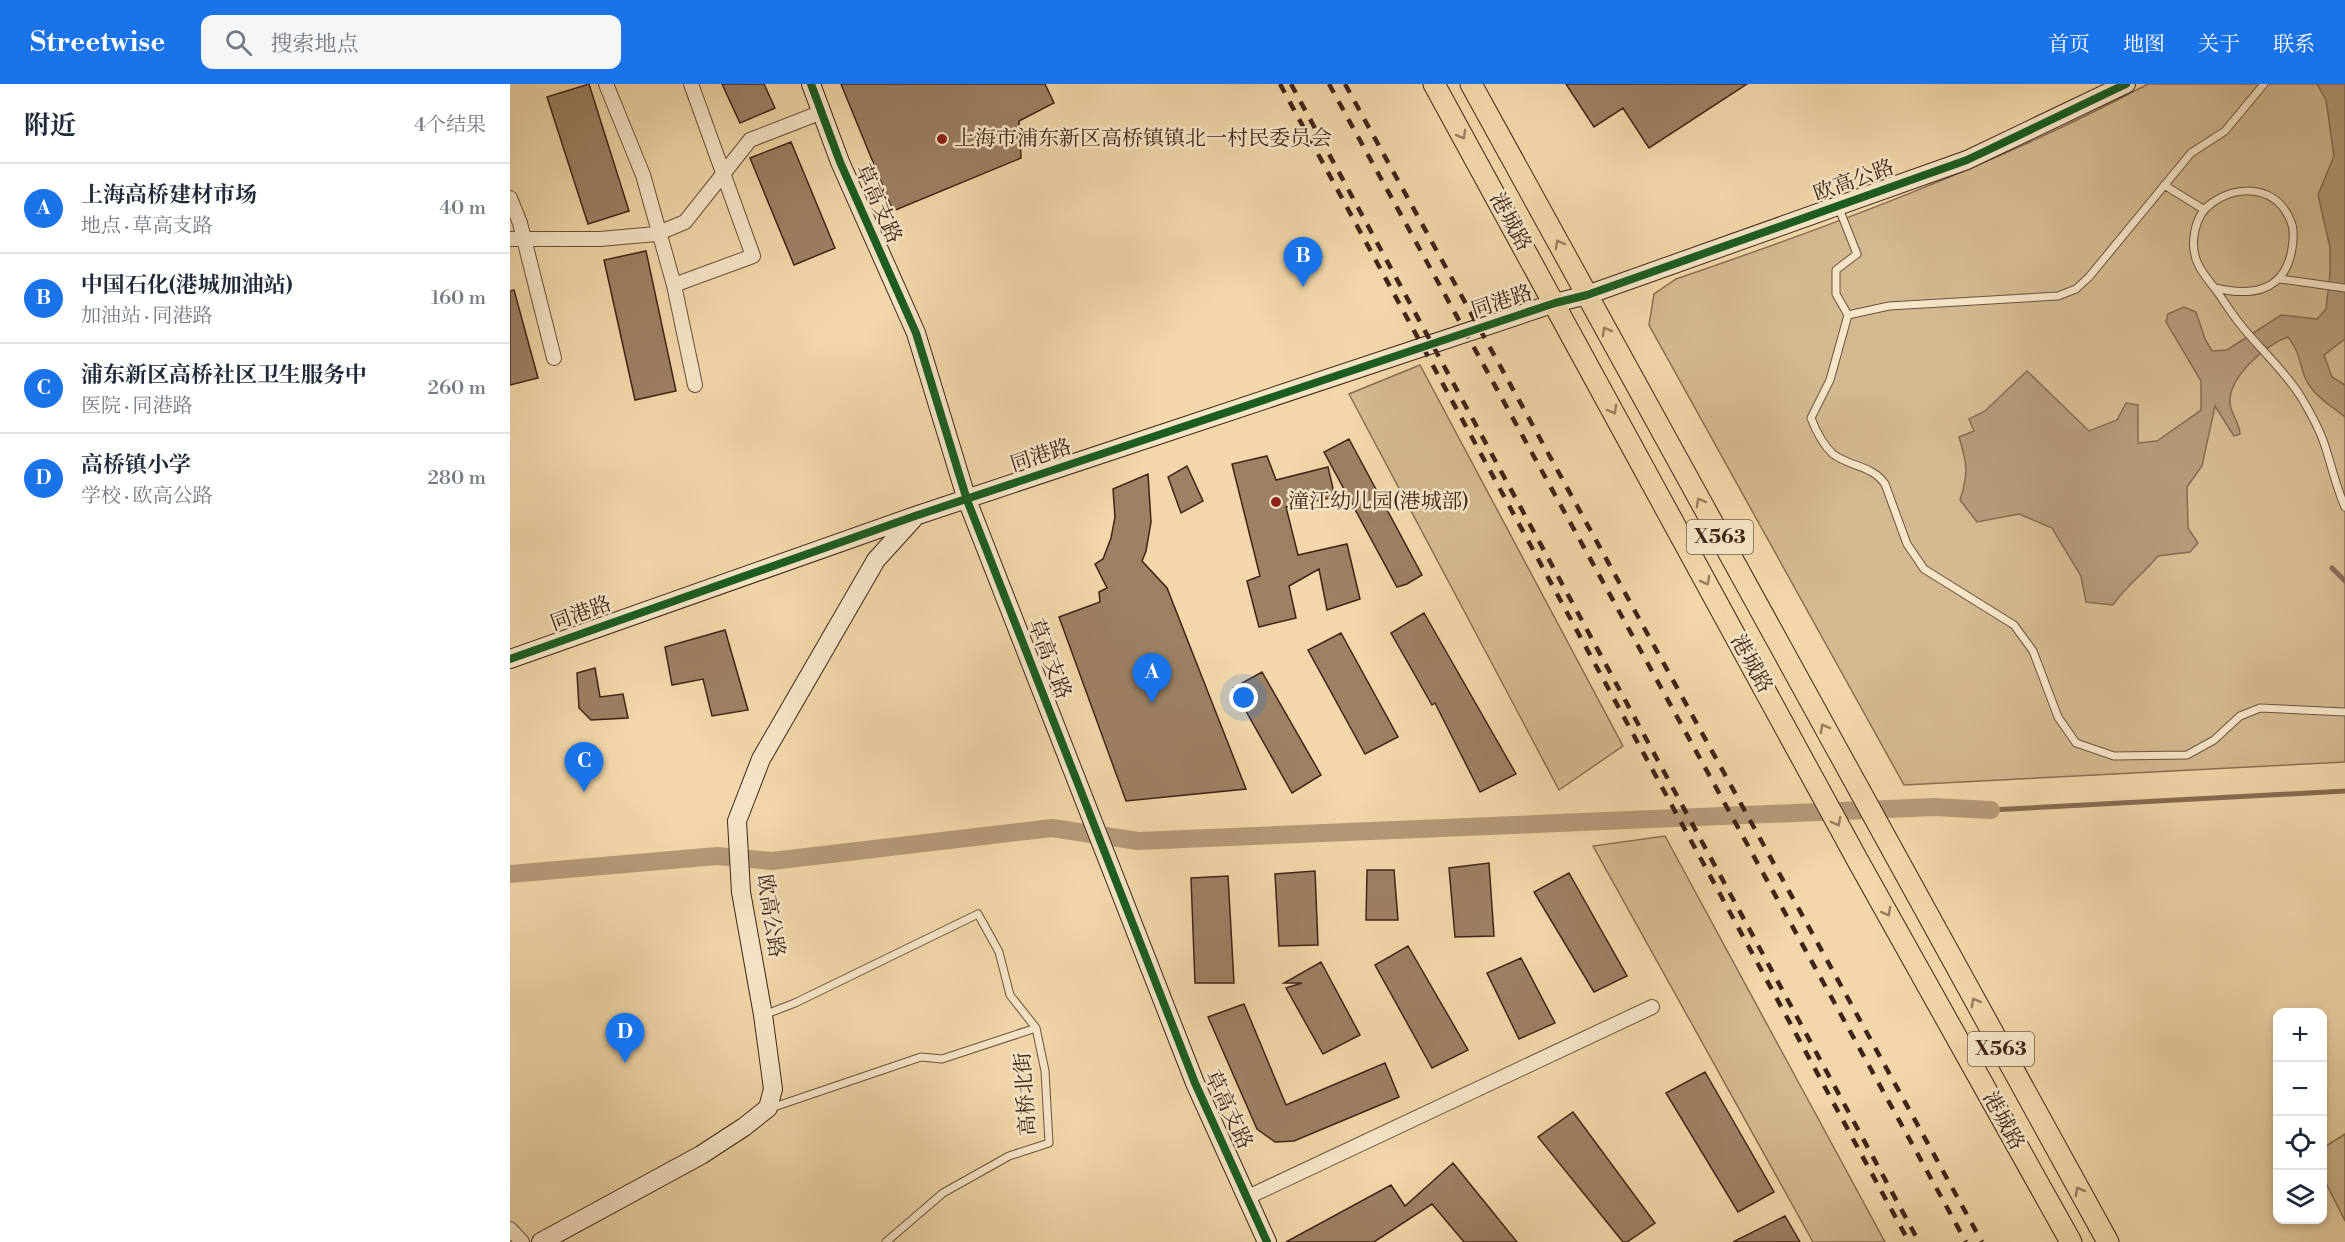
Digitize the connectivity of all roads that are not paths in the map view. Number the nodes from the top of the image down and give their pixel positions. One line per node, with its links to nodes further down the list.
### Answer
1 (606, 84): 14 (street)
2 (691, 84): 9 (street)
3 (811, 84): 8 (street, 草高支路)
4 (1434, 84): 21 (main road, 港城路 / X563, one-way to 21)
5 (1471, 84): 20 (main road, 港城路 / X563, one-way to 5)
6 (2126, 84): 12 (street, 欧高公路)
7 (2264, 84): 10 (lane)
8 (822, 112): 9 (street); 25 (street, 草高支路)
9 (725, 173): 14 (street); 17 (street)
10 (2164, 185): 13 (lane); 22 (lane)
11 (510, 198): 15 (street)
12 (1838, 206): 20 (street, 欧高公路); 22 (lane)
13 (2203, 209): 16 (lane); 18 (lane)
14 (659, 233): 15 (street); 17 (street)
15 (517, 238): 23 (street)
16 (2280, 279): 18 (lane); 19 (lane)
17 (674, 285): 24 (street)
18 (2215, 288): 26 (lane)
19 (2345, 288)
20 (1587, 295): 21 (street, 同港路); 41 (main road, 港城路 / X563, one-way to 20)
21 (1554, 303): 25 (street, 同港路); 40 (main road, 港城路 / X563, one-way to 40)
22 (1848, 315): 29 (lane)
23 (554, 358)
24 (695, 385)
25 (967, 500): 27 (street, 同港路); 34 (street, 草高支路)
26 (2345, 507)
27 (915, 516): 28 (street, 同港路); 31 (street, 欧高公路)
28 (510, 658)
29 (2345, 712)
30 (1652, 1007): 34 (street)
31 (763, 1015): 32 (lane); 33 (street, 欧高公路)
32 (1036, 1028): 33 (lane, 高桥北街); 38 (lane, 高桥北街)
33 (768, 1108): 37 (street)
34 (1248, 1197): 39 (street, 草高支路)
35 (510, 1229): 36 (street)
36 (522, 1242)
37 (541, 1242)
38 (886, 1242)
39 (1268, 1242)
40 (2071, 1242)
41 (2108, 1242)

